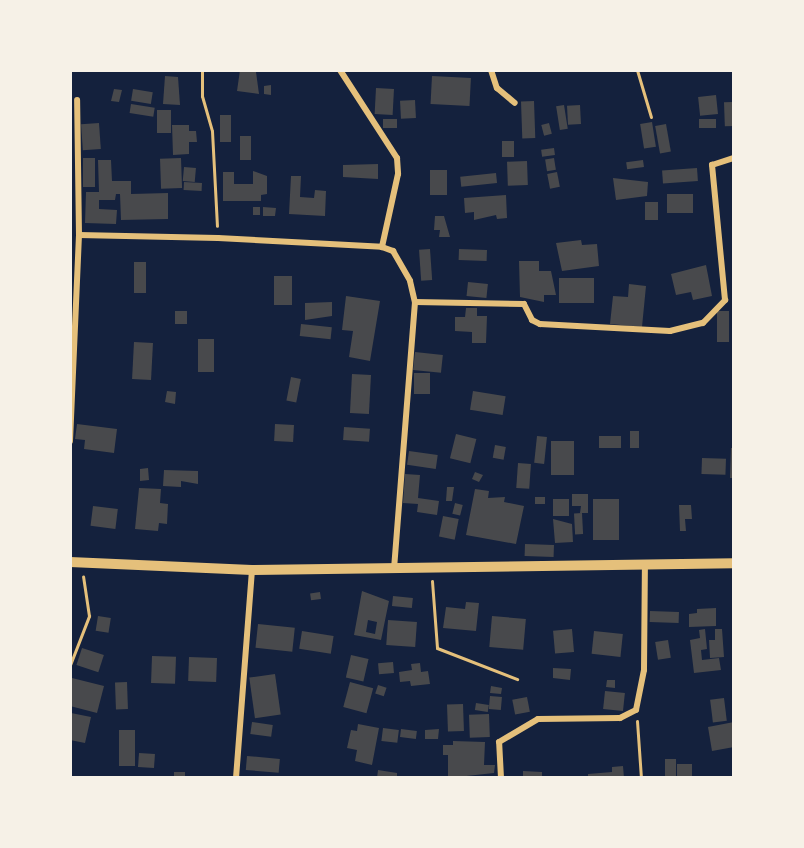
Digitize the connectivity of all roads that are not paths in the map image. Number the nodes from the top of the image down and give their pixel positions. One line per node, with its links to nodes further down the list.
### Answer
1 (340, 70): 7 (street)
2 (491, 70): 4 (street)
3 (76, 100): 6 (street)
4 (515, 103)
5 (734, 158): 8 (street)
6 (79, 236): 7 (street); 9 (street)
7 (382, 247): 8 (street)
8 (415, 302): 13 (street)
9 (70, 441)
10 (75, 563): 14 (street)
11 (734, 563): 12 (street)
12 (645, 564): 13 (street); 16 (street)
13 (394, 568): 14 (street)
14 (252, 570): 15 (street)
15 (236, 777)
16 (501, 777)

